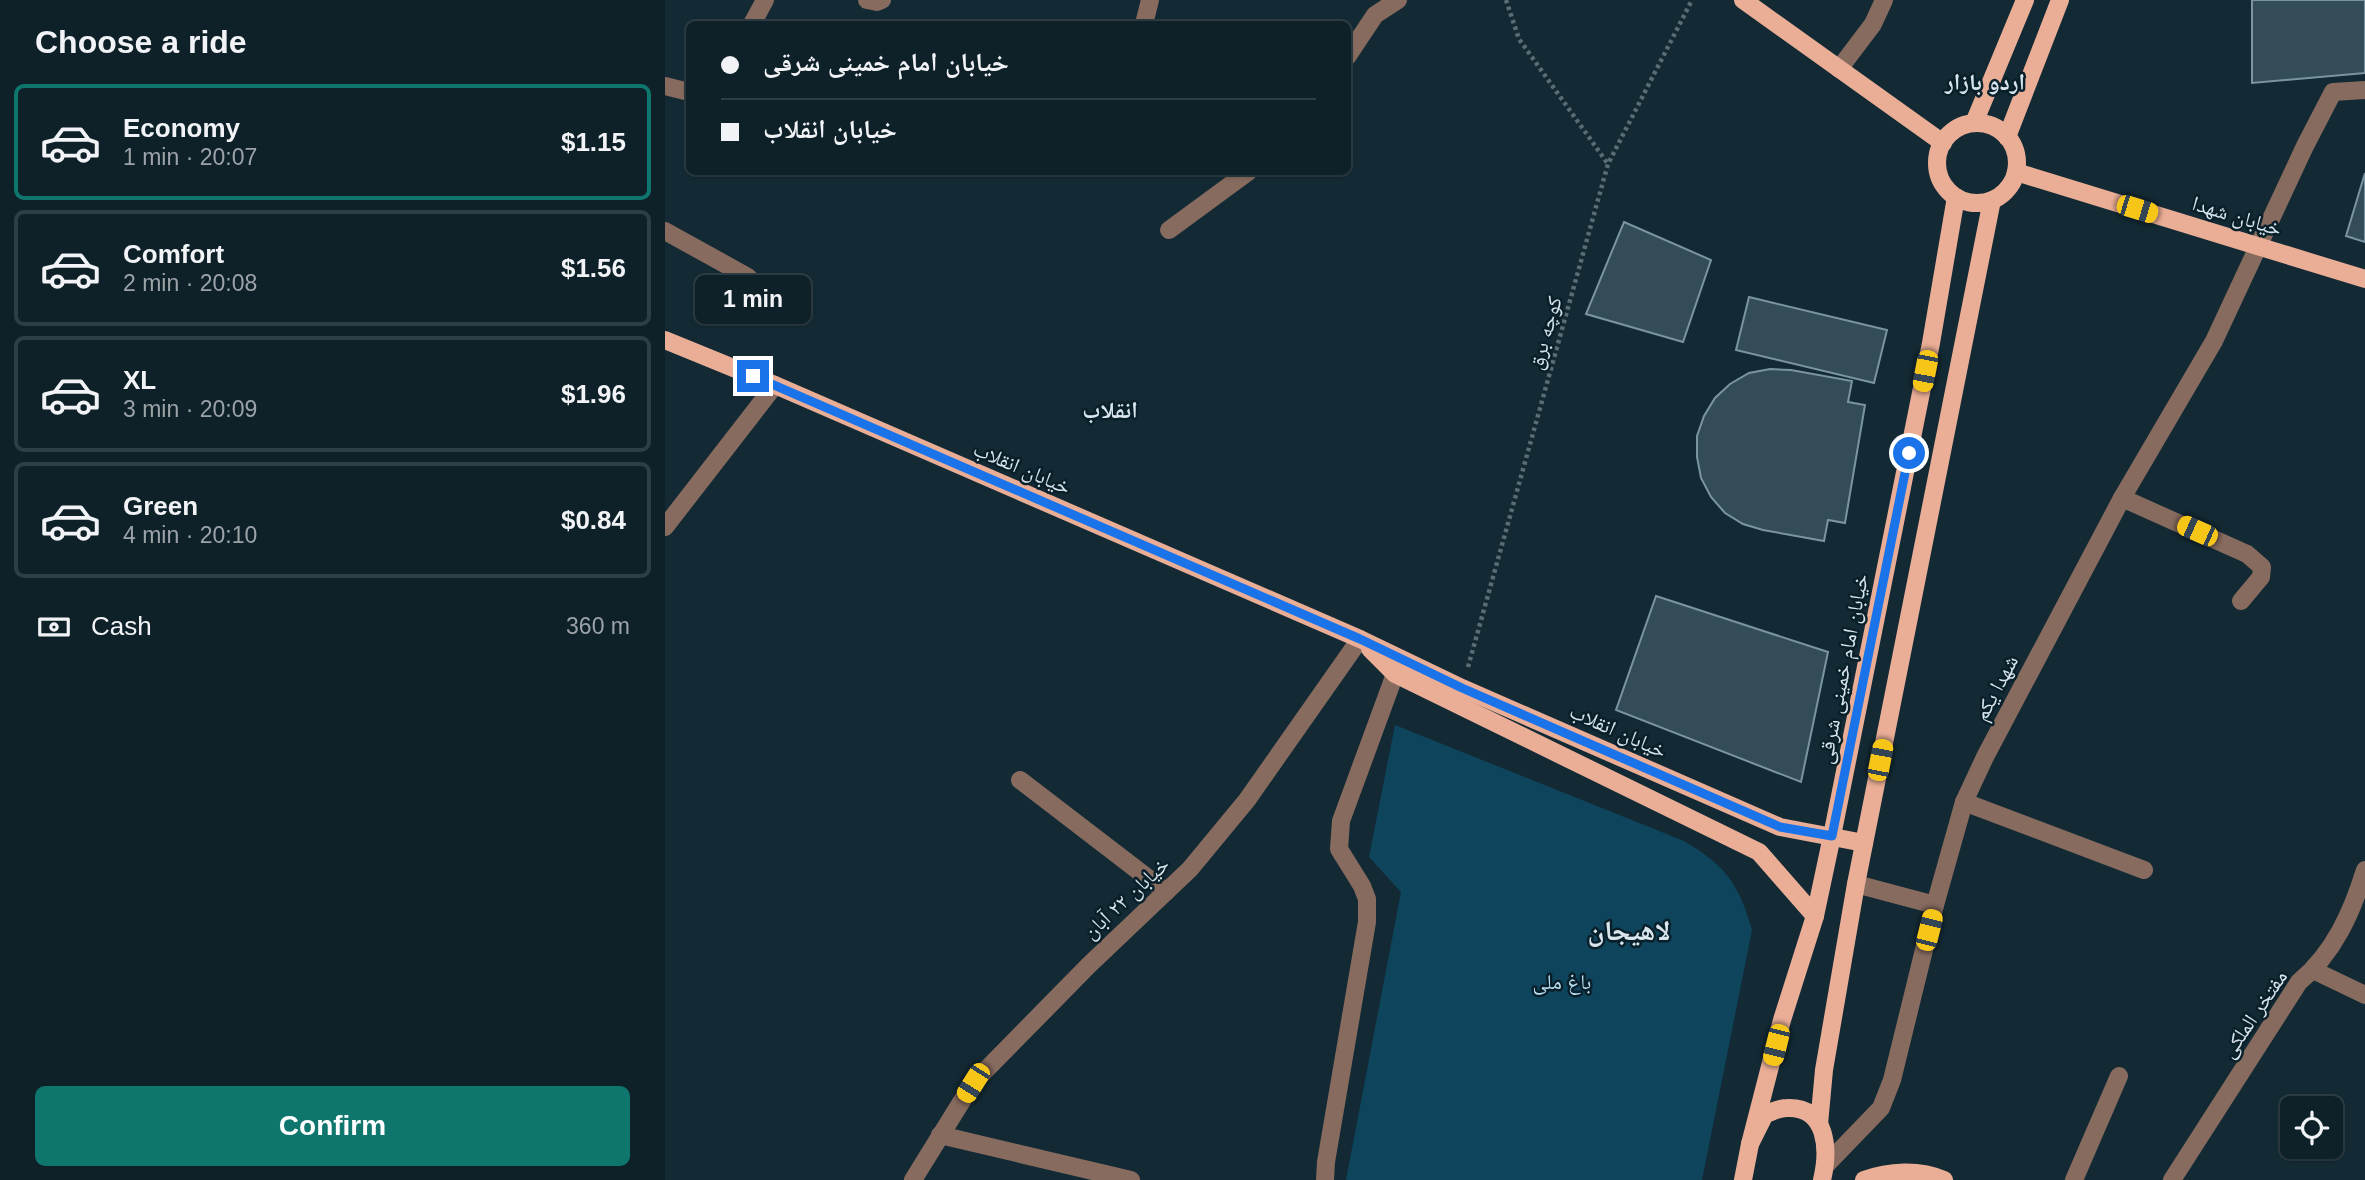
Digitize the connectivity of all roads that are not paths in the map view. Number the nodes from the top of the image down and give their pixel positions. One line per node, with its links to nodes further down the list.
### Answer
1 (765, 0): 10 (street)
2 (867, 0): 3 (street)
3 (882, 0)
4 (1150, 0): 11 (street)
5 (1398, 0): 12 (street)
6 (1742, 0): 13 (main road)
7 (1884, 0): 13 (street)
8 (2025, 0): 17 (main road)
9 (2060, 0): 18 (main road)
10 (754, 21)
11 (1145, 21)
12 (1351, 51)
13 (1839, 69): 19 (main road)
14 (665, 86): 16 (street)
15 (2365, 90): 26 (street, شهدا یکم)
16 (686, 91)
17 (1974, 123): 18 (main road); 19 (main road)
18 (2007, 137): 20 (main road)
19 (1943, 143): 22 (main road)
20 (2016, 172): 23 (main road); 26 (main road, خیابان شهدا)
21 (1244, 175): 24 (street)
22 (1956, 197): 23 (main road); 38 (main road, خیابان امام خمینی شرقی)
23 (1992, 200): 39 (main road)
24 (1169, 230)
25 (665, 231): 27 (street)
26 (2257, 246): 28 (main road, خیابان شهدا); 31 (street, شهدا یکم)
27 (748, 277)
28 (2365, 279)
29 (665, 340): 30 (main road, خیابان انقلاب)
30 (775, 385): 32 (street); 34 (main road, خیابان انقلاب)
31 (2122, 498): 33 (street); 37 (street, شهدا یکم)
32 (665, 527)
33 (2241, 601)
34 (1360, 639): 35 (main road, خیابان انقلاب); 38 (main road, خیابان انقلاب); 43 (street, خیابان ۲۲ آبان)
35 (1395, 674): 46 (main road, خیابان انقلاب); 56 (street)
36 (1020, 779): 43 (street)
37 (1964, 802): 40 (street); 44 (street, شهدا یکم)
38 (1832, 836): 39 (main road, خیابان انقلاب); 46 (main road, خیابان امام خمینی شرقی)
39 (1864, 843): 42 (main road)
40 (2144, 870)
41 (2365, 870): 45 (street, مفتخر الملکی)
42 (1856, 884): 44 (street); 50 (main road)
43 (1167, 892): 51 (street, خیابان ۲۲ آبان)
44 (1935, 905): 53 (street, شهدا یکم)
45 (2359, 912): 47 (street, مفتخر الملکی)
46 (1815, 916): 52 (main road, خیابان امام خمینی شرقی)
47 (2313, 970): 48 (street); 61 (street, مفتخر الملکی)
48 (2365, 995)
49 (2119, 1076): 60 (street)
50 (1819, 1124): 52 (main road); 53 (main road)
51 (940, 1135): 54 (street, خیابان ۲۲ آبان); 55 (street)
52 (1751, 1144): 57 (main road)
53 (1824, 1172)
54 (913, 1180)
55 (1131, 1180)
56 (1325, 1180)
57 (1743, 1180)
58 (1864, 1180): 59 (main road)
59 (1944, 1180)
60 (2074, 1180)
61 (2172, 1180)

